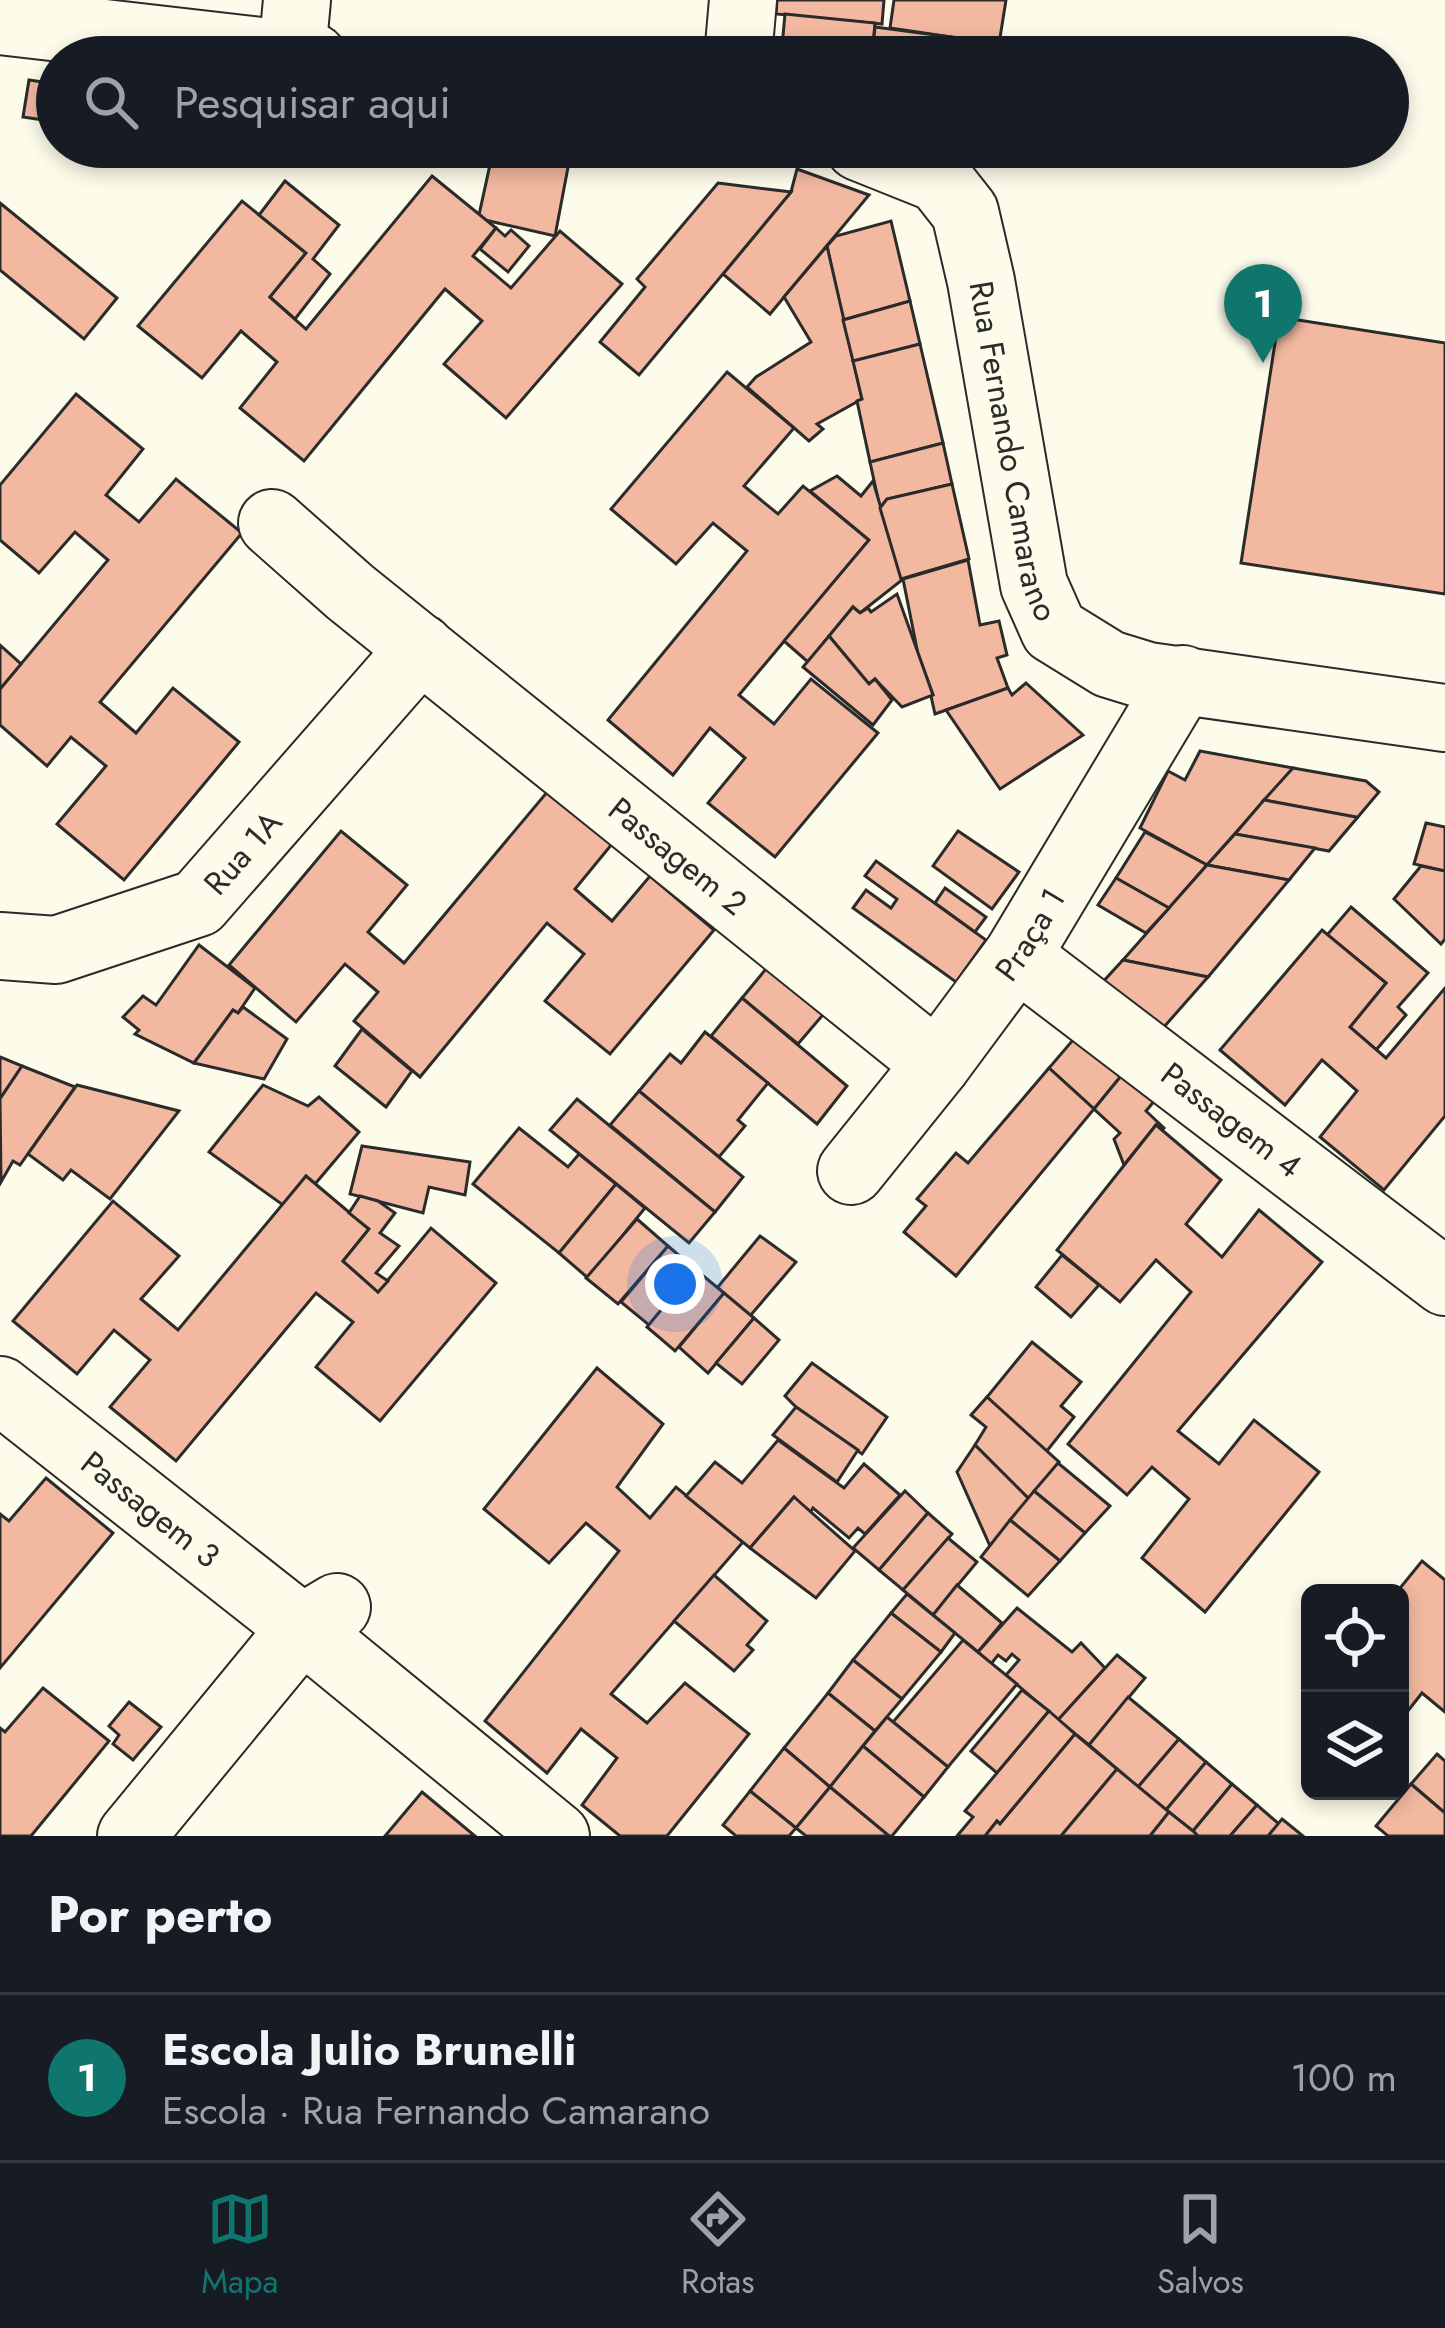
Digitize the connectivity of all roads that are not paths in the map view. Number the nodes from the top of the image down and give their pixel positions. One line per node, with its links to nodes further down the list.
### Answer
1 (743, 0): 4 (street)
2 (0, 21): 3 (street)
3 (282, 36)
4 (740, 36)
5 (912, 168): 8 (street, Rua Fernando Camarano)
6 (272, 523): 7 (street, Passagem 2)
7 (421, 648): 10 (street, Rua 1A); 12 (street, Passagem 2)
8 (1183, 680): 9 (street, Rua Fernando Camarano); 11 (street, Praça 1)
9 (1445, 718)
10 (0, 946)
11 (1017, 956): 12 (street, Praça 1); 14 (street, Passagem 4)
12 (937, 1064): 13 (street, Praça 1)
13 (851, 1171)
14 (1445, 1282)
15 (0, 1390): 16 (street, Passagem 3)
16 (321, 1617): 17 (street); 18 (street, Passagem 3)
17 (130, 1836)
18 (556, 1836)

